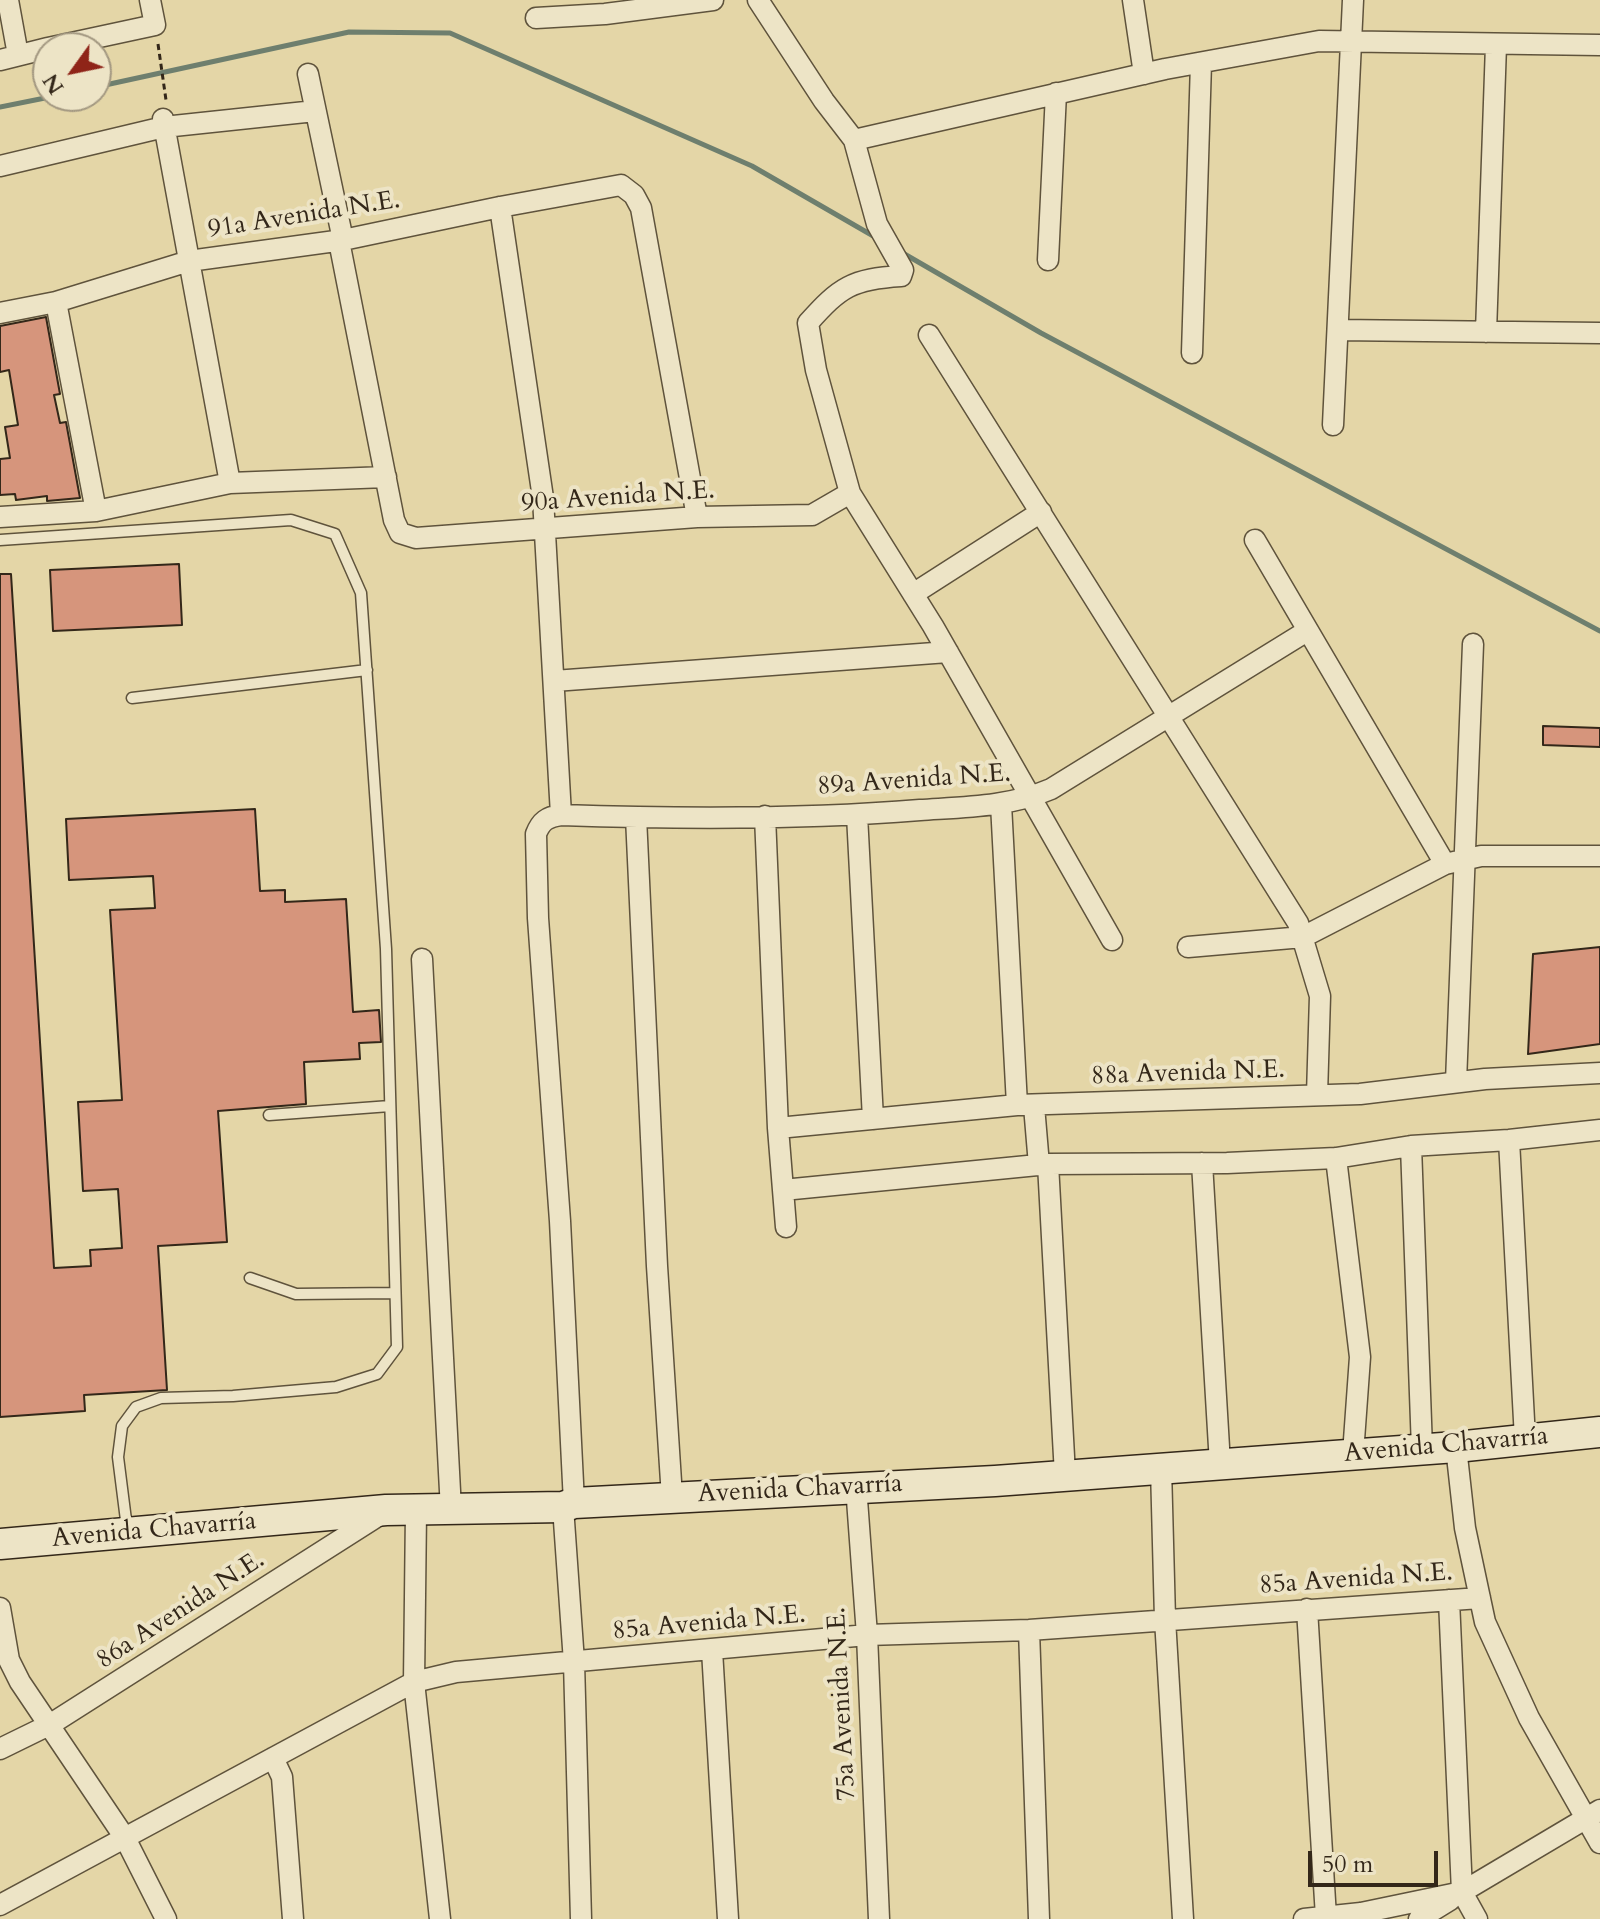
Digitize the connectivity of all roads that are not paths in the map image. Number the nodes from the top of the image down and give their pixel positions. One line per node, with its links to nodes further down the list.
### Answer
1 (8, 0): 13 (street)
2 (150, 0): 8 (street)
3 (713, 0): 7 (street)
4 (758, 0): 20 (street)
5 (1133, 0): 16 (street)
6 (1353, 0): 9 (street)
7 (536, 18)
8 (112, 34)
9 (1352, 42): 10 (street); 14 (street); 28 (street)
10 (1496, 45): 11 (street); 29 (street)
11 (1600, 45)
12 (32, 52): 13 (street)
13 (9, 57)
14 (1201, 63): 16 (street); 32 (street)
15 (308, 74): 18 (street)
16 (1144, 74): 17 (street)
17 (1056, 93): 20 (street); 24 (street)
18 (315, 111): 19 (street); 23 (street)
19 (163, 123): 21 (street); 25 (street)
20 (854, 140): 36 (street)
21 (0, 166)
22 (500, 207): 23 (street, 91a Avenida N.E.); 40 (street, 91a Avenida N.E.); 41 (street)
23 (343, 240): 25 (street, 91a Avenida N.E.); 34 (street)
24 (1048, 260)
25 (189, 261): 26 (street, 91a Avenida N.E.); 35 (street)
26 (56, 302): 27 (street, 91a Avenida N.E.); 37 (street)
27 (0, 313)
28 (1338, 330): 29 (street); 33 (street)
29 (1486, 332): 30 (street)
30 (1600, 333)
31 (929, 335): 38 (street)
32 (1192, 353)
33 (1333, 425)
34 (386, 477): 35 (street); 41 (street, 90a Avenida N.E.)
35 (230, 483): 37 (street)
36 (850, 493): 40 (street, 90a Avenida N.E.); 44 (street)
37 (96, 511): 39 (street)
38 (1041, 512): 44 (street); 51 (street)
39 (0, 517)
40 (697, 517): 41 (street, 90a Avenida N.E.)
41 (545, 530): 49 (street)
42 (0, 540): 48 (lane)
43 (1255, 540): 45 (street)
44 (913, 594): 47 (street)
45 (1307, 631): 51 (street, 89a Avenida N.E.); 59 (street)
46 (1473, 644): 59 (street)
47 (948, 652): 49 (street); 52 (street)
48 (367, 670): 50 (lane); 67 (lane)
49 (554, 681): 54 (street)
50 (132, 698)
51 (1171, 718): 52 (street, 89a Avenida N.E.); 60 (street)
52 (1031, 798): 53 (street, 89a Avenida N.E.); 61 (street)
53 (1001, 804): 55 (street, 89a Avenida N.E.); 68 (street)
54 (561, 815): 57 (street, 89a Avenida N.E.); 92 (street)
55 (857, 815): 56 (street, 89a Avenida N.E.); 70 (street)
56 (765, 816): 57 (street, 89a Avenida N.E.); 71 (street)
57 (636, 817): 91 (street)
58 (1600, 856): 59 (street)
59 (1455, 862): 60 (street); 65 (street)
60 (1303, 937): 62 (street); 66 (street)
61 (1112, 940)
62 (1188, 947)
63 (422, 959): 93 (street)
64 (1600, 1073): 65 (street, 88a Avenida N.E.)
65 (1456, 1082): 66 (street, 88a Avenida N.E.)
66 (1317, 1095): 68 (street, 88a Avenida N.E.)
67 (390, 1106): 69 (lane); 81 (lane)
68 (1026, 1106): 70 (street, 88a Avenida N.E.); 77 (street)
69 (269, 1115)
70 (873, 1119): 71 (street, 88a Avenida N.E.)
71 (778, 1128): 78 (street)
72 (1600, 1130): 73 (street)
73 (1509, 1140): 74 (street); 83 (street)
74 (1411, 1146): 75 (street); 85 (street)
75 (1336, 1158): 76 (street); 86 (street)
76 (1202, 1163): 77 (street); 87 (street)
77 (1044, 1164): 78 (street); 89 (street)
78 (783, 1190): 79 (street)
79 (786, 1227)
80 (250, 1278): 81 (lane)
81 (395, 1293): 95 (lane)
82 (1600, 1432): 83 (street, Avenida Chavarría)
83 (1525, 1439): 84 (street, Avenida Chavarría)
84 (1456, 1447): 85 (street, Avenida Chavarría); 97 (street)
85 (1422, 1449): 86 (street, Avenida Chavarría)
86 (1353, 1454): 87 (street, Avenida Chavarría)
87 (1220, 1464): 88 (street, Avenida Chavarría)
88 (1161, 1468): 89 (street, Avenida Chavarría); 101 (street)
89 (1065, 1475): 90 (street, Avenida Chavarría)
90 (856, 1486): 91 (street, Avenida Chavarría); 103 (street, 75a Avenida N.E.)
91 (672, 1497): 92 (street, Avenida Chavarría)
92 (568, 1505): 93 (street, Avenida Chavarría); 105 (street)
93 (451, 1510): 94 (street, Avenida Chavarría)
94 (401, 1511): 95 (street, Avenida Chavarría); 106 (street); 107 (street, 86a Avenida N.E.)
95 (128, 1534): 96 (street, Avenida Chavarría)
96 (0, 1544)
97 (1480, 1598): 98 (street, 85a Avenida N.E.); 110 (street)
98 (1449, 1600): 100 (street, 85a Avenida N.E.); 113 (street)
99 (0, 1608): 107 (street)
100 (1307, 1609): 101 (street, 85a Avenida N.E.); 115 (street)
101 (1165, 1619): 102 (street, 85a Avenida N.E.); 123 (street)
102 (1029, 1630): 103 (street, 85a Avenida N.E.); 122 (street)
103 (867, 1635): 104 (street, 85a Avenida N.E.); 121 (street, 75a Avenida N.E.)
104 (712, 1650): 105 (street, 85a Avenida N.E.); 120 (street)
105 (574, 1662): 106 (street, 85a Avenida N.E.); 119 (street)
106 (414, 1682): 109 (street, 85a Avenida N.E.); 118 (street)
107 (51, 1724): 108 (street, 86a Avenida N.E.); 111 (street)
108 (0, 1749)
109 (273, 1758): 111 (street, 85a Avenida N.E.); 117 (street)
110 (1593, 1815): 112 (street); 113 (street)
111 (125, 1838): 114 (street, 85a Avenida N.E.); 116 (street)
112 (1600, 1843)
113 (1462, 1892): 115 (street); 125 (street); 126 (street)
114 (0, 1905)
115 (1326, 1917): 124 (street)
116 (166, 1919)
117 (293, 1919)
118 (440, 1919)
119 (581, 1919)
120 (728, 1919)
121 (879, 1919)
122 (1039, 1919)
123 (1183, 1919)
124 (1304, 1919)
125 (1419, 1919)
126 (1477, 1919)

